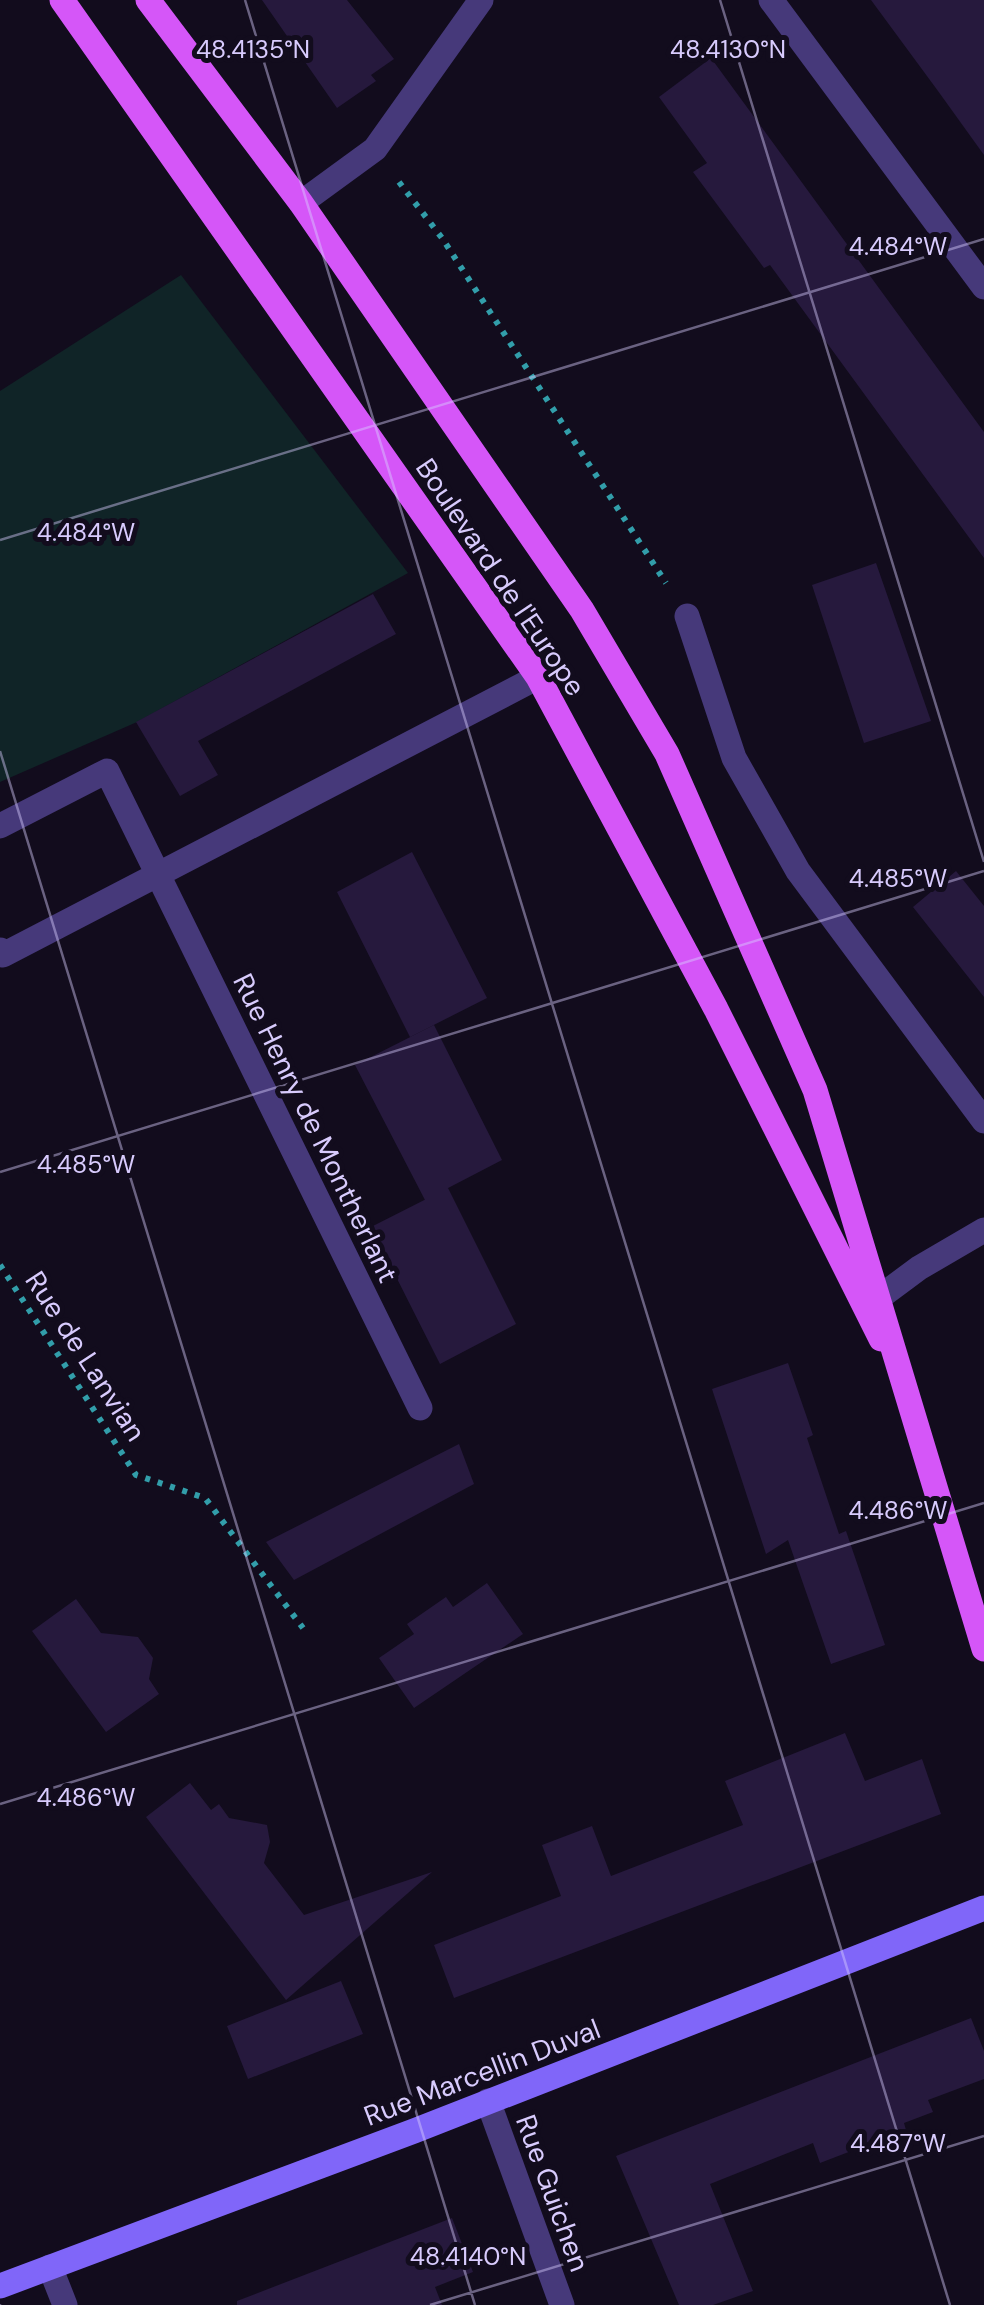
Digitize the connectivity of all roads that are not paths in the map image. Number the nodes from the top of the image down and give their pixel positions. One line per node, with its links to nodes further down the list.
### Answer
1 (62, 0): 8 (main road, Boulevard de l'Europe)
2 (148, 0): 5 (main road, Boulevard de l'Europe)
3 (480, 0): 5 (street)
4 (770, 0): 6 (street)
5 (301, 204): 14 (main road, Boulevard de l'Europe)
6 (984, 287)
7 (687, 616): 12 (street)
8 (538, 677): 10 (street); 15 (main road, Boulevard de l'Europe)
9 (0, 826): 10 (street, Rue Henry de Montherlant)
10 (158, 873): 11 (street); 16 (street, Rue Henry de Montherlant)
11 (0, 950)
12 (984, 1121)
13 (984, 1230): 14 (street)
14 (880, 1297): 15 (main road, Boulevard de l'Europe)
15 (906, 1388): 17 (main road, Boulevard de l'Europe)
16 (420, 1408)
17 (984, 1650)
18 (984, 1908): 19 (main road, Rue Marcellin Duval)
19 (488, 2102): 20 (main road, Rue Marcellin Duval); 23 (street, Rue Guichen)
20 (50, 2267): 21 (main road, Rue Marcellin Duval); 22 (street)
21 (0, 2286)
22 (65, 2305)
23 (562, 2305)

